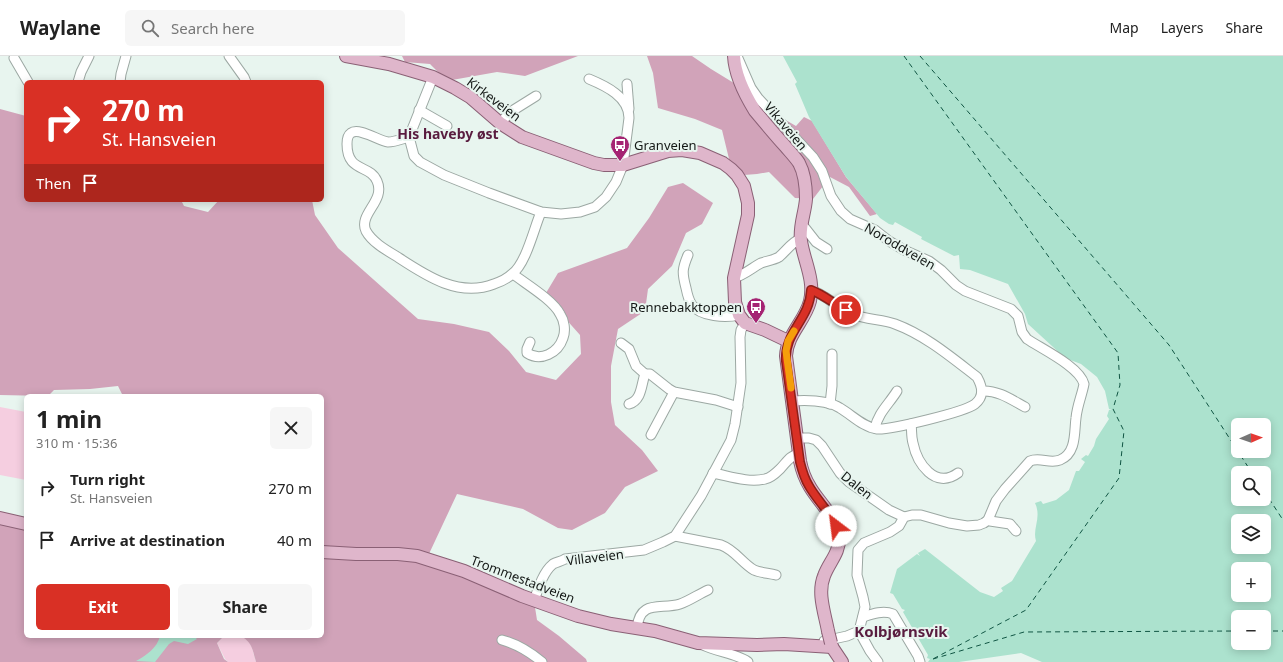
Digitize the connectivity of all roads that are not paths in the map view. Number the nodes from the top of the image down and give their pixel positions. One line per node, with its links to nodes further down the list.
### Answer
1 (89, 56): 9 (street)
2 (126, 56): 10 (street)
3 (229, 56): 11 (street)
4 (346, 56): 7 (main road, Kirkeveien)
5 (736, 56): 22 (main road, Vikaveien); 52 (street, Noroddveien)
6 (14, 58): 8 (street)
7 (433, 77): 15 (street); 17 (main road, Kirkeveien)
8 (27, 80)
9 (79, 80)
10 (120, 80)
11 (245, 80)
12 (589, 80): 16 (street)
13 (627, 84): 16 (street)
14 (536, 96): 17 (street)
15 (419, 110): 18 (street); 19 (street)
16 (629, 111): 20 (street)
17 (500, 123): 20 (main road, Kirkeveien)
18 (447, 126)
19 (409, 137): 21 (street); 26 (street)
20 (623, 165): 21 (street); 27 (main road, Kirkeveien)
21 (541, 212): 26 (street)
22 (801, 226): 23 (main road, Vikaveien); 24 (street)
23 (800, 239): 27 (street); 28 (main road, Vikaveien)
24 (827, 249)
25 (688, 255): 29 (street)
26 (513, 274): 31 (street)
27 (734, 278): 29 (main road, Kirkeveien)
28 (811, 290): 30 (main road, Vikaveien); 36 (street)
29 (742, 319): 30 (main road); 41 (street)
30 (788, 341): 38 (main road, Vikaveien)
31 (530, 342)
32 (621, 343): 34 (street)
33 (832, 354): 40 (street)
34 (645, 374): 37 (street); 39 (street)
35 (897, 391): 44 (street)
36 (982, 391): 42 (street); 43 (street)
37 (674, 392): 41 (street); 45 (street)
38 (792, 401): 40 (street); 46 (main road, Vikaveien)
39 (629, 404)
40 (830, 404): 44 (street)
41 (738, 407): 48 (street)
42 (1025, 407)
43 (911, 424): 44 (street); 49 (street)
44 (875, 428)
45 (651, 435)
46 (797, 438): 47 (main road, Vikaveien); 50 (street, Dalen)
47 (799, 454): 48 (street); 66 (main road, Vikaveien, bridge)
48 (713, 473): 55 (street)
49 (958, 473)
50 (904, 517): 52 (street); 60 (street)
51 (0, 518): 53 (main road)
52 (988, 520): 54 (street)
53 (24, 524)
54 (1016, 531)
55 (675, 536): 57 (street); 59 (street, Villaveien)
56 (324, 552): 59 (main road, Trommestadveien)
57 (776, 575)
58 (708, 590): 61 (street)
59 (534, 601): 61 (main road, Trommestadveien)
60 (863, 617): 62 (street); 71 (street)
61 (637, 628): 64 (main road, Trommestadveien)
62 (859, 631): 65 (street, Trommestadveien); 70 (street)
63 (502, 640): 67 (street)
64 (698, 643): 65 (main road, Trommestadveien); 68 (street)
65 (784, 644): 66 (main road, Trommestadveien)
66 (831, 645): 69 (main road, Vikaveien)
67 (542, 662)
68 (748, 662)
69 (842, 662)
70 (878, 662)
71 (920, 662)

